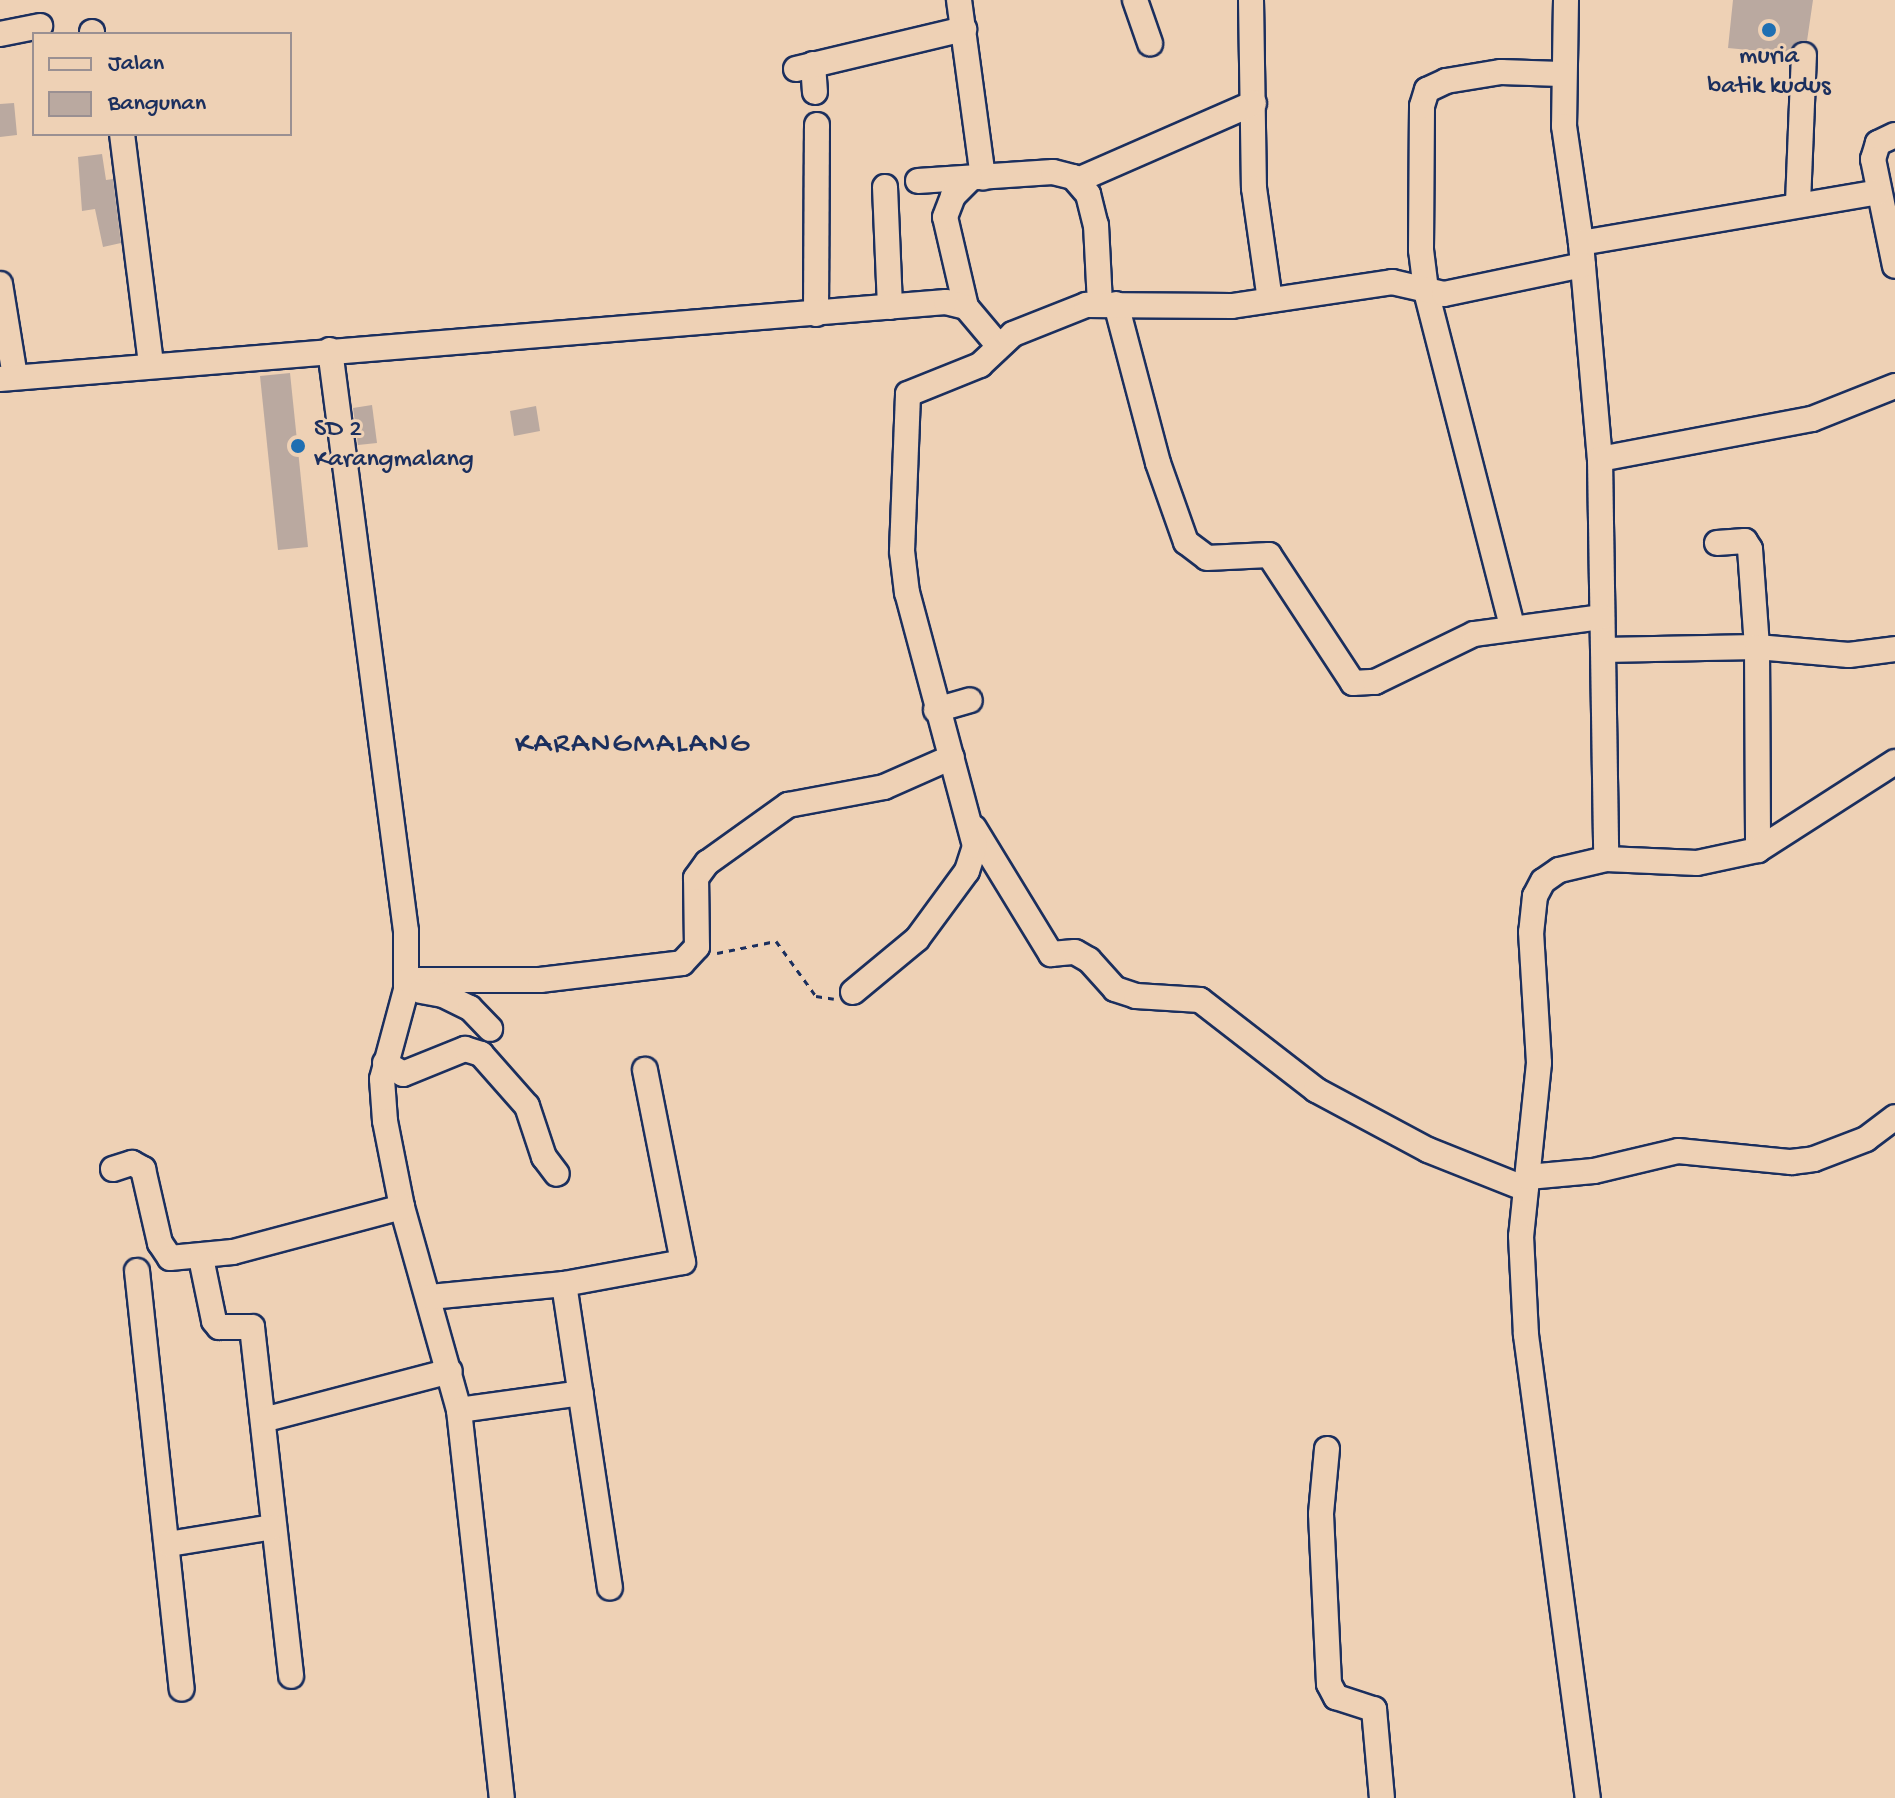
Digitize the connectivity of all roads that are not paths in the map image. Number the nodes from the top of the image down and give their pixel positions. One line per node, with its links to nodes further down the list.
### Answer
1 (959, 0): 6 (street)
2 (1135, 0): 8 (street)
3 (1251, 0): 12 (street)
4 (1566, 0): 10 (street)
5 (40, 26): 7 (street)
6 (964, 29): 11 (street); 16 (street)
7 (0, 34)
8 (1150, 43)
9 (1804, 55): 21 (street)
10 (1561, 74): 22 (street); 25 (street)
11 (815, 92)
12 (1254, 103): 17 (street); 26 (street)
13 (817, 125): 30 (street)
14 (1895, 135): 20 (street)
15 (122, 136): 33 (street)
16 (976, 178): 17 (street); 18 (street); 29 (street)
17 (1078, 180): 27 (street)
18 (918, 181)
19 (885, 187): 28 (street)
20 (1878, 192): 21 (street); 23 (street)
21 (1798, 203): 22 (street)
22 (1582, 254): 25 (street); 36 (street)
23 (1895, 266)
24 (0, 284): 34 (street)
25 (1426, 290): 26 (street); 39 (street)
26 (1270, 300): 27 (street)
27 (1108, 304): 31 (street); 39 (street)
28 (890, 307): 29 (street); 30 (street)
29 (966, 307): 31 (street)
30 (816, 314): 32 (street)
31 (998, 345): 44 (street)
32 (330, 350): 33 (street); 51 (street)
33 (151, 365): 34 (street)
34 (7, 378)
35 (1895, 386): 36 (street)
36 (1600, 459): 38 (street)
37 (1717, 543): 40 (street)
38 (1602, 617): 39 (street); 42 (street)
39 (1512, 626)
40 (1757, 647): 41 (street); 42 (street); 48 (street)
41 (1895, 649)
42 (1603, 650): 49 (street)
43 (970, 700): 44 (street)
44 (936, 710): 45 (street)
45 (952, 757): 47 (street); 50 (street)
46 (1895, 762): 48 (street)
47 (971, 823): 52 (street); 60 (street)
48 (1758, 850): 49 (street)
49 (1606, 859): 60 (street)
50 (535, 980): 51 (street); 53 (street)
51 (407, 985): 53 (street); 55 (street)
52 (853, 992)
53 (443, 995): 54 (street)
54 (490, 1029)
55 (385, 1059): 59 (street); 61 (street)
56 (645, 1070): 64 (street)
57 (1895, 1117): 60 (street)
58 (113, 1169): 62 (street)
59 (557, 1174)
60 (1527, 1183): 78 (street)
61 (402, 1207): 62 (street); 65 (street)
62 (201, 1258): 69 (street)
63 (137, 1271): 72 (street)
64 (564, 1284): 65 (street); 67 (street)
65 (430, 1297): 66 (street)
66 (450, 1371): 68 (street); 69 (street)
67 (581, 1393): 68 (street); 73 (street)
68 (459, 1410): 76 (street)
69 (263, 1420): 71 (street)
70 (1327, 1449): 77 (street)
71 (273, 1527): 72 (street); 74 (street)
72 (169, 1544): 75 (street)
73 (610, 1588)
74 (291, 1676)
75 (182, 1689)
76 (502, 1798)
77 (1382, 1798)
78 (1588, 1798)

